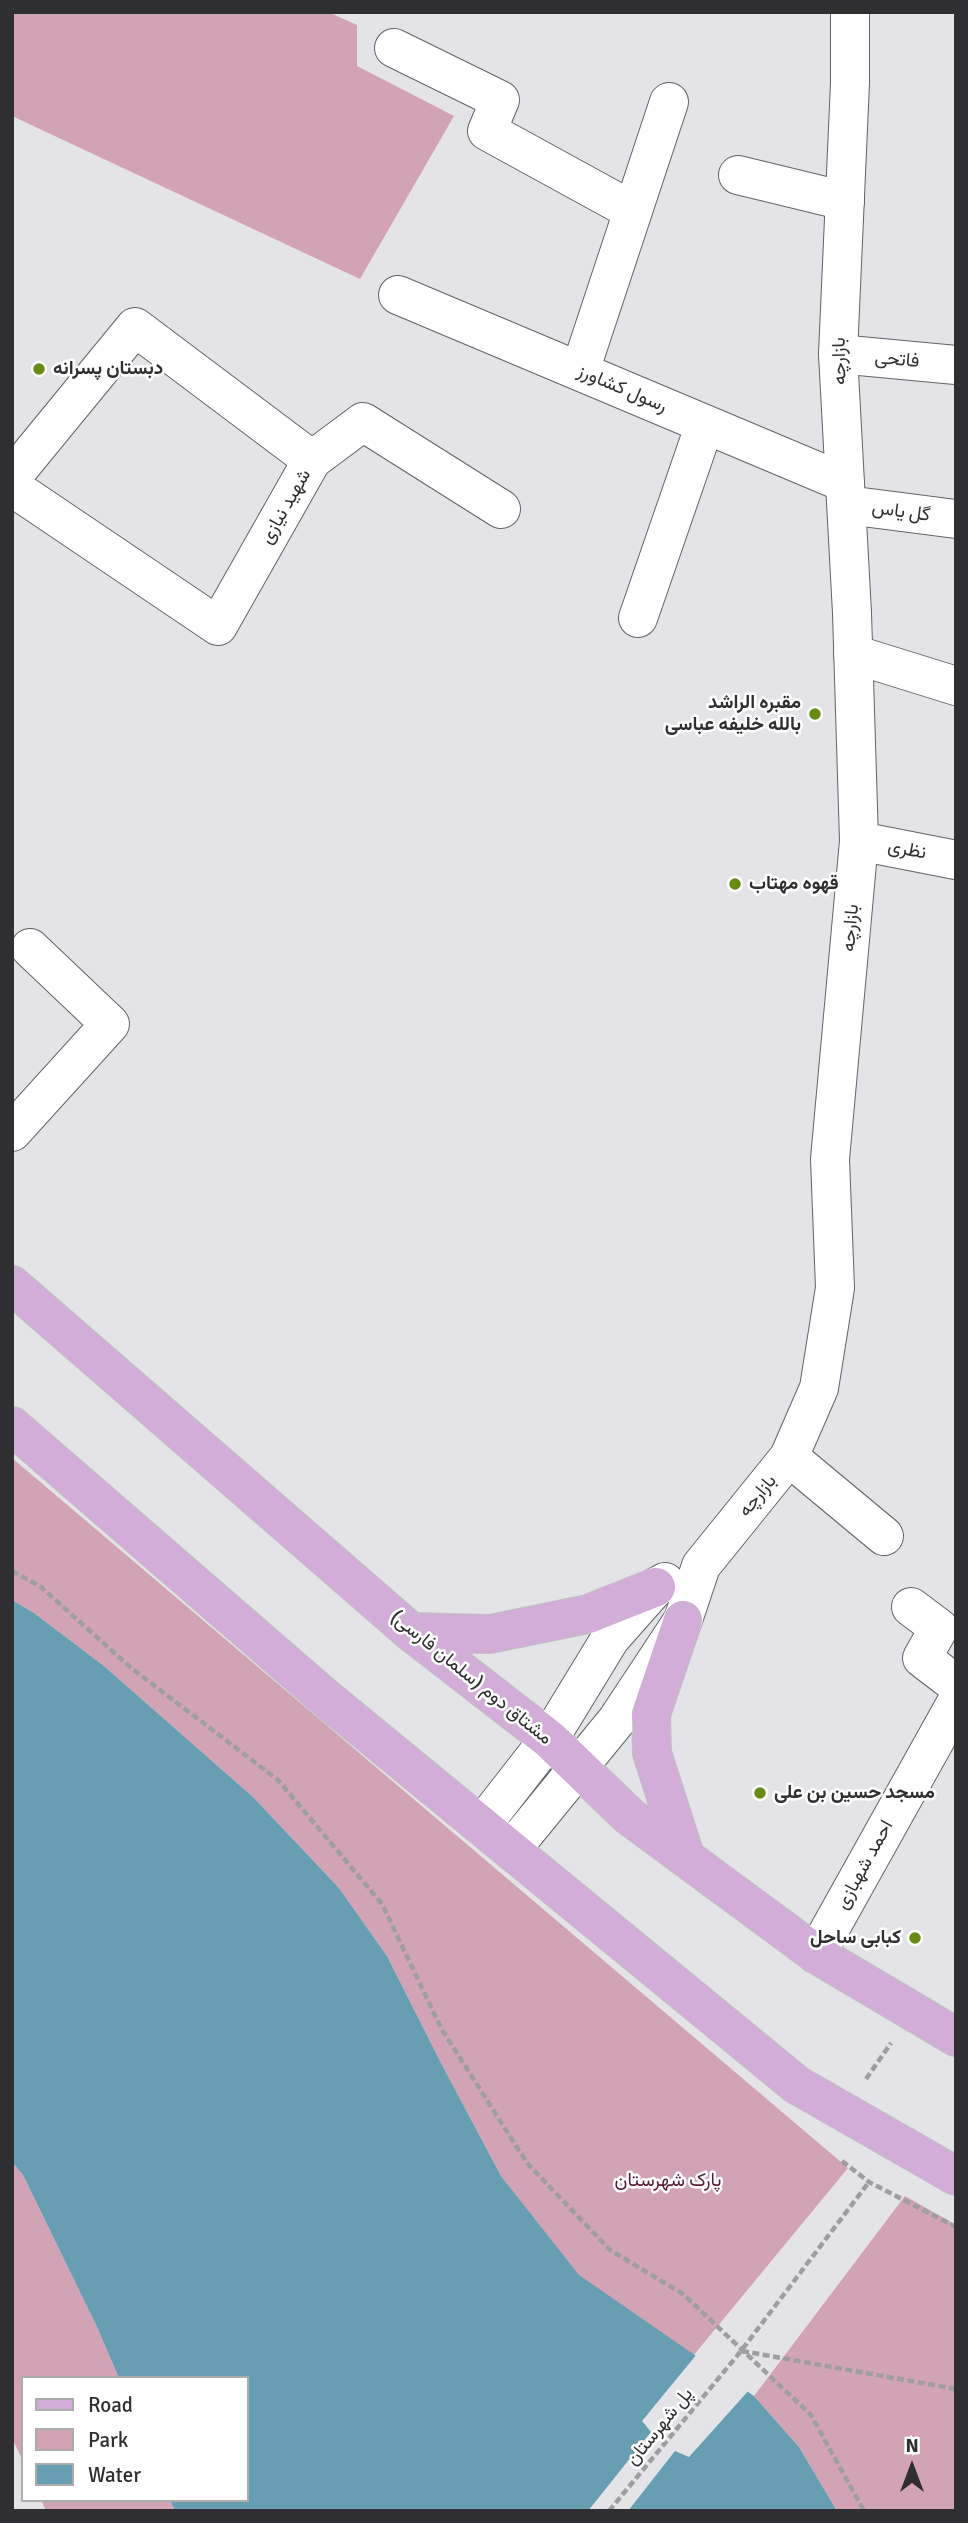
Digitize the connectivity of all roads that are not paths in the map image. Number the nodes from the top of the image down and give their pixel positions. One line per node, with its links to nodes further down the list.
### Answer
1 (850, 12): 5 (street, بازارچه)
2 (394, 48): 6 (street)
3 (668, 103): 6 (street)
4 (738, 176): 5 (street)
5 (845, 201): 8 (street, بازارچه)
6 (633, 211): 10 (street)
7 (398, 295): 10 (street, رسول کشاورز)
8 (838, 354): 9 (street, فاتحی); 15 (street, بازارچه)
9 (956, 365)
10 (580, 371): 11 (street, رسول کشاورز)
11 (705, 424): 15 (street, رسول کشاورز); 18 (street)
12 (312, 460): 13 (street, شهید نیازی); 14 (street, شهید نیازی); 16 (street)
13 (12, 477)
14 (12, 487)
15 (846, 494): 17 (street, گل یاس); 19 (street, بازارچه)
16 (500, 509)
17 (956, 519)
18 (638, 618)
19 (853, 654): 20 (street); 21 (street, بازارچه)
20 (956, 686)
21 (859, 841): 22 (street, نظری); 27 (street, بازارچه)
22 (956, 860)
23 (30, 948): 24 (street)
24 (12, 1132)
25 (12, 1285): 33 (main road, مشتاق دوم (سلمان فارسی))
26 (12, 1426): 38 (main road)
27 (789, 1457): 28 (street); 29 (street, بازارچه)
28 (884, 1536)
29 (701, 1566): 30 (street); 32 (street, بازارچه)
30 (656, 1587): 33 (main road); 36 (street)
31 (911, 1607): 34 (street)
32 (683, 1620): 37 (street, بازارچه); 40 (main road)
33 (411, 1632): 36 (main road, مشتاق دوم (سلمان فارسی))
34 (956, 1684)
35 (956, 1703): 41 (street, احمد شهبازی)
36 (549, 1740): 37 (main road, مشتاق دوم (سلمان فارسی)); 38 (street)
37 (579, 1768): 39 (street, بازارچه); 40 (main road, مشتاق دوم (سلمان فارسی))
38 (482, 1825): 39 (main road)
39 (511, 1850): 43 (main road)
40 (685, 1856): 41 (main road, مشتاق دوم (سلمان فارسی))
41 (816, 1954): 42 (main road, مشتاق دوم (سلمان فارسی))
42 (956, 2037)
43 (956, 2176)

